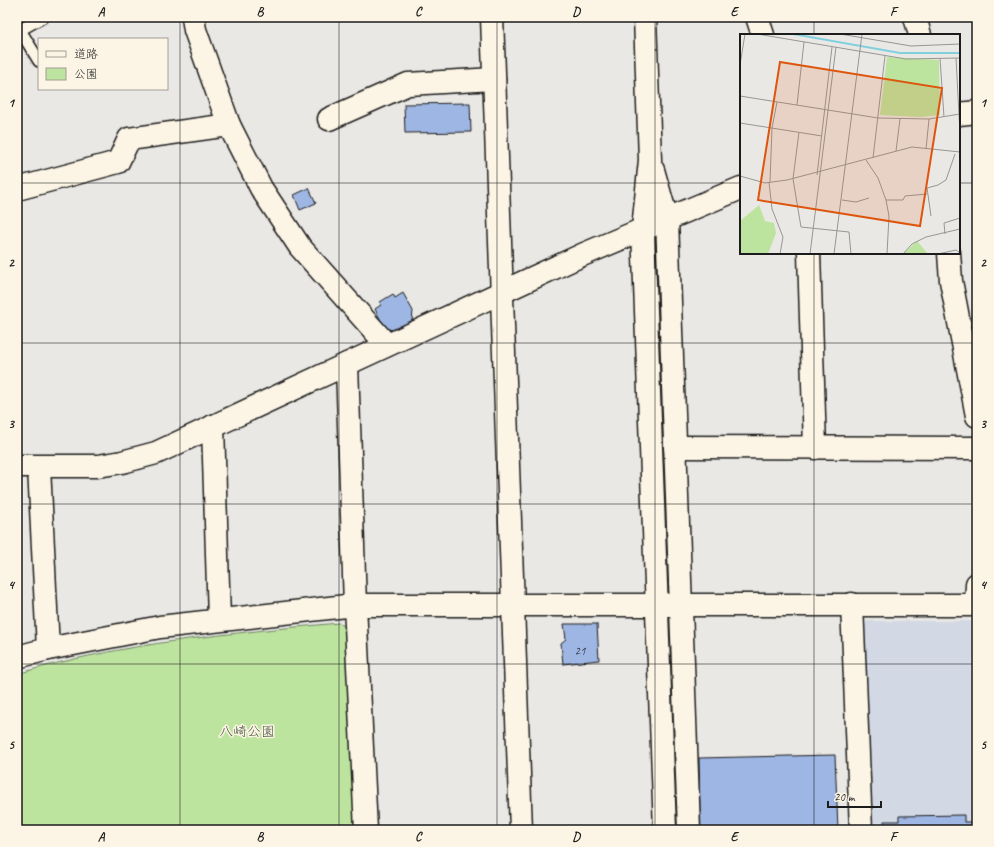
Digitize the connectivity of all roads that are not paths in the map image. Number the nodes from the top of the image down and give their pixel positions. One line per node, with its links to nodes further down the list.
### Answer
1 (42, 17): 9 (lane)
2 (193, 17): 14 (street)
3 (492, 17): 10 (street)
4 (645, 17): 15 (street)
5 (757, 17): 7 (street)
6 (915, 17): 8 (street)
7 (763, 34)
8 (920, 34)
9 (38, 59)
10 (494, 79): 13 (street); 22 (street)
11 (977, 112): 12 (street)
12 (960, 114)
13 (329, 119)
14 (229, 125): 17 (street); 23 (street)
15 (650, 160): 18 (street); 19 (street)
16 (740, 188): 18 (street)
17 (17, 189)
18 (667, 219): 19 (street); 27 (street)
19 (643, 229): 22 (street); 35 (street)
20 (809, 254): 28 (street)
21 (949, 254): 25 (street)
22 (502, 292): 23 (street); 34 (street)
23 (387, 345): 24 (street)
24 (348, 364): 26 (street); 33 (street)
25 (977, 416)
26 (213, 426): 31 (street); 37 (street)
27 (675, 447): 28 (street); 35 (street)
28 (815, 448): 29 (street)
29 (977, 448)
30 (17, 466): 31 (street)
31 (39, 467): 38 (street)
32 (977, 598): 36 (street)
33 (356, 604): 34 (street); 37 (street); 40 (street)
34 (513, 604): 35 (street); 41 (street)
35 (669, 604): 36 (street); 42 (street); 43 (street)
36 (852, 604): 44 (street)
37 (219, 619): 38 (street)
38 (48, 649): 39 (street)
39 (17, 657)
40 (366, 830)
41 (521, 830)
42 (665, 830)
43 (689, 830)
44 (861, 830)

